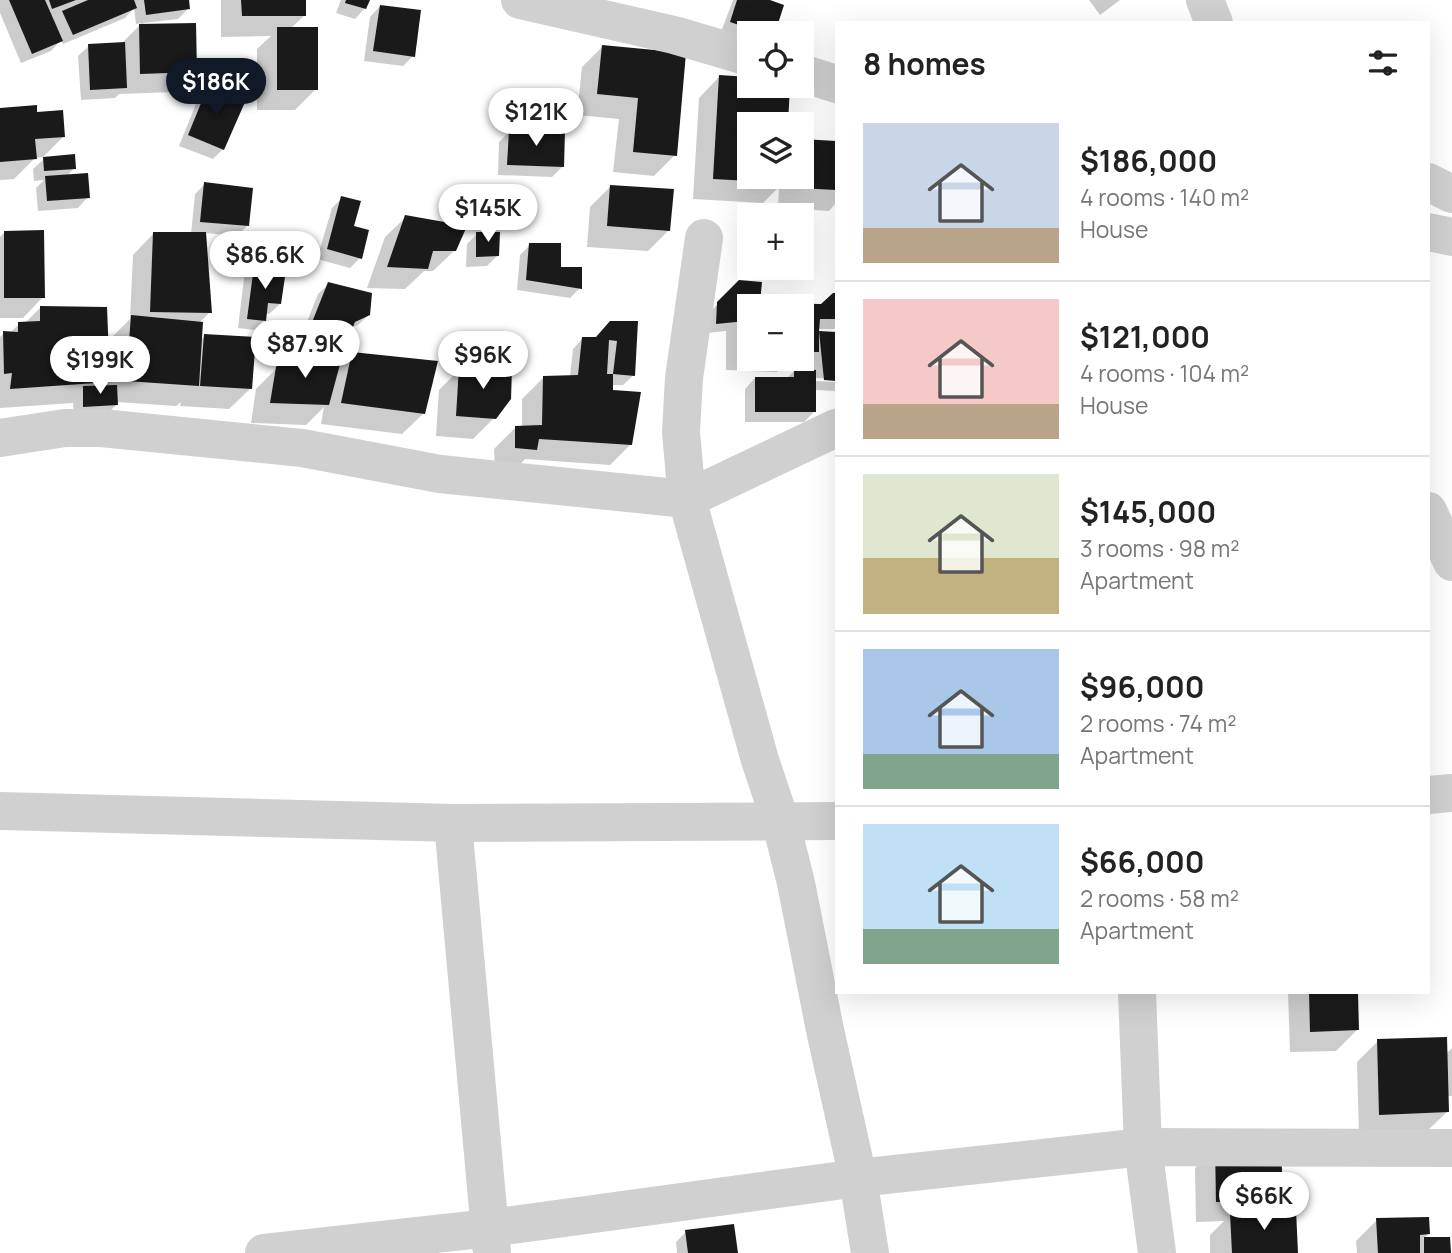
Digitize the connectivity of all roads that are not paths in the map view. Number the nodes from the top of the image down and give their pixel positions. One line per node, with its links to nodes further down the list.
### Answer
1 (520, 0): 4 (street)
2 (1205, 0): 3 (street)
3 (1213, 21)
4 (737, 53)
5 (814, 77): 6 (street)
6 (835, 84)
7 (1430, 183): 8 (street)
8 (1452, 194)
9 (1430, 232): 10 (street)
10 (1452, 237)
11 (704, 238): 14 (street)
12 (835, 428): 14 (street)
13 (0, 438): 14 (street)
14 (687, 499): 22 (street)
15 (1430, 515): 16 (street)
16 (1452, 562)
17 (1452, 793): 18 (street)
18 (1430, 794)
19 (0, 811): 21 (street)
20 (835, 821): 22 (street)
21 (453, 823): 22 (street); 27 (street)
22 (781, 823): 26 (street)
23 (1137, 994): 24 (street)
24 (1143, 1147): 25 (street); 26 (street); 30 (street)
25 (1452, 1147)
26 (858, 1178): 27 (street); 29 (street)
27 (491, 1240): 28 (street)
28 (264, 1253)
29 (870, 1253)
30 (1157, 1253)

